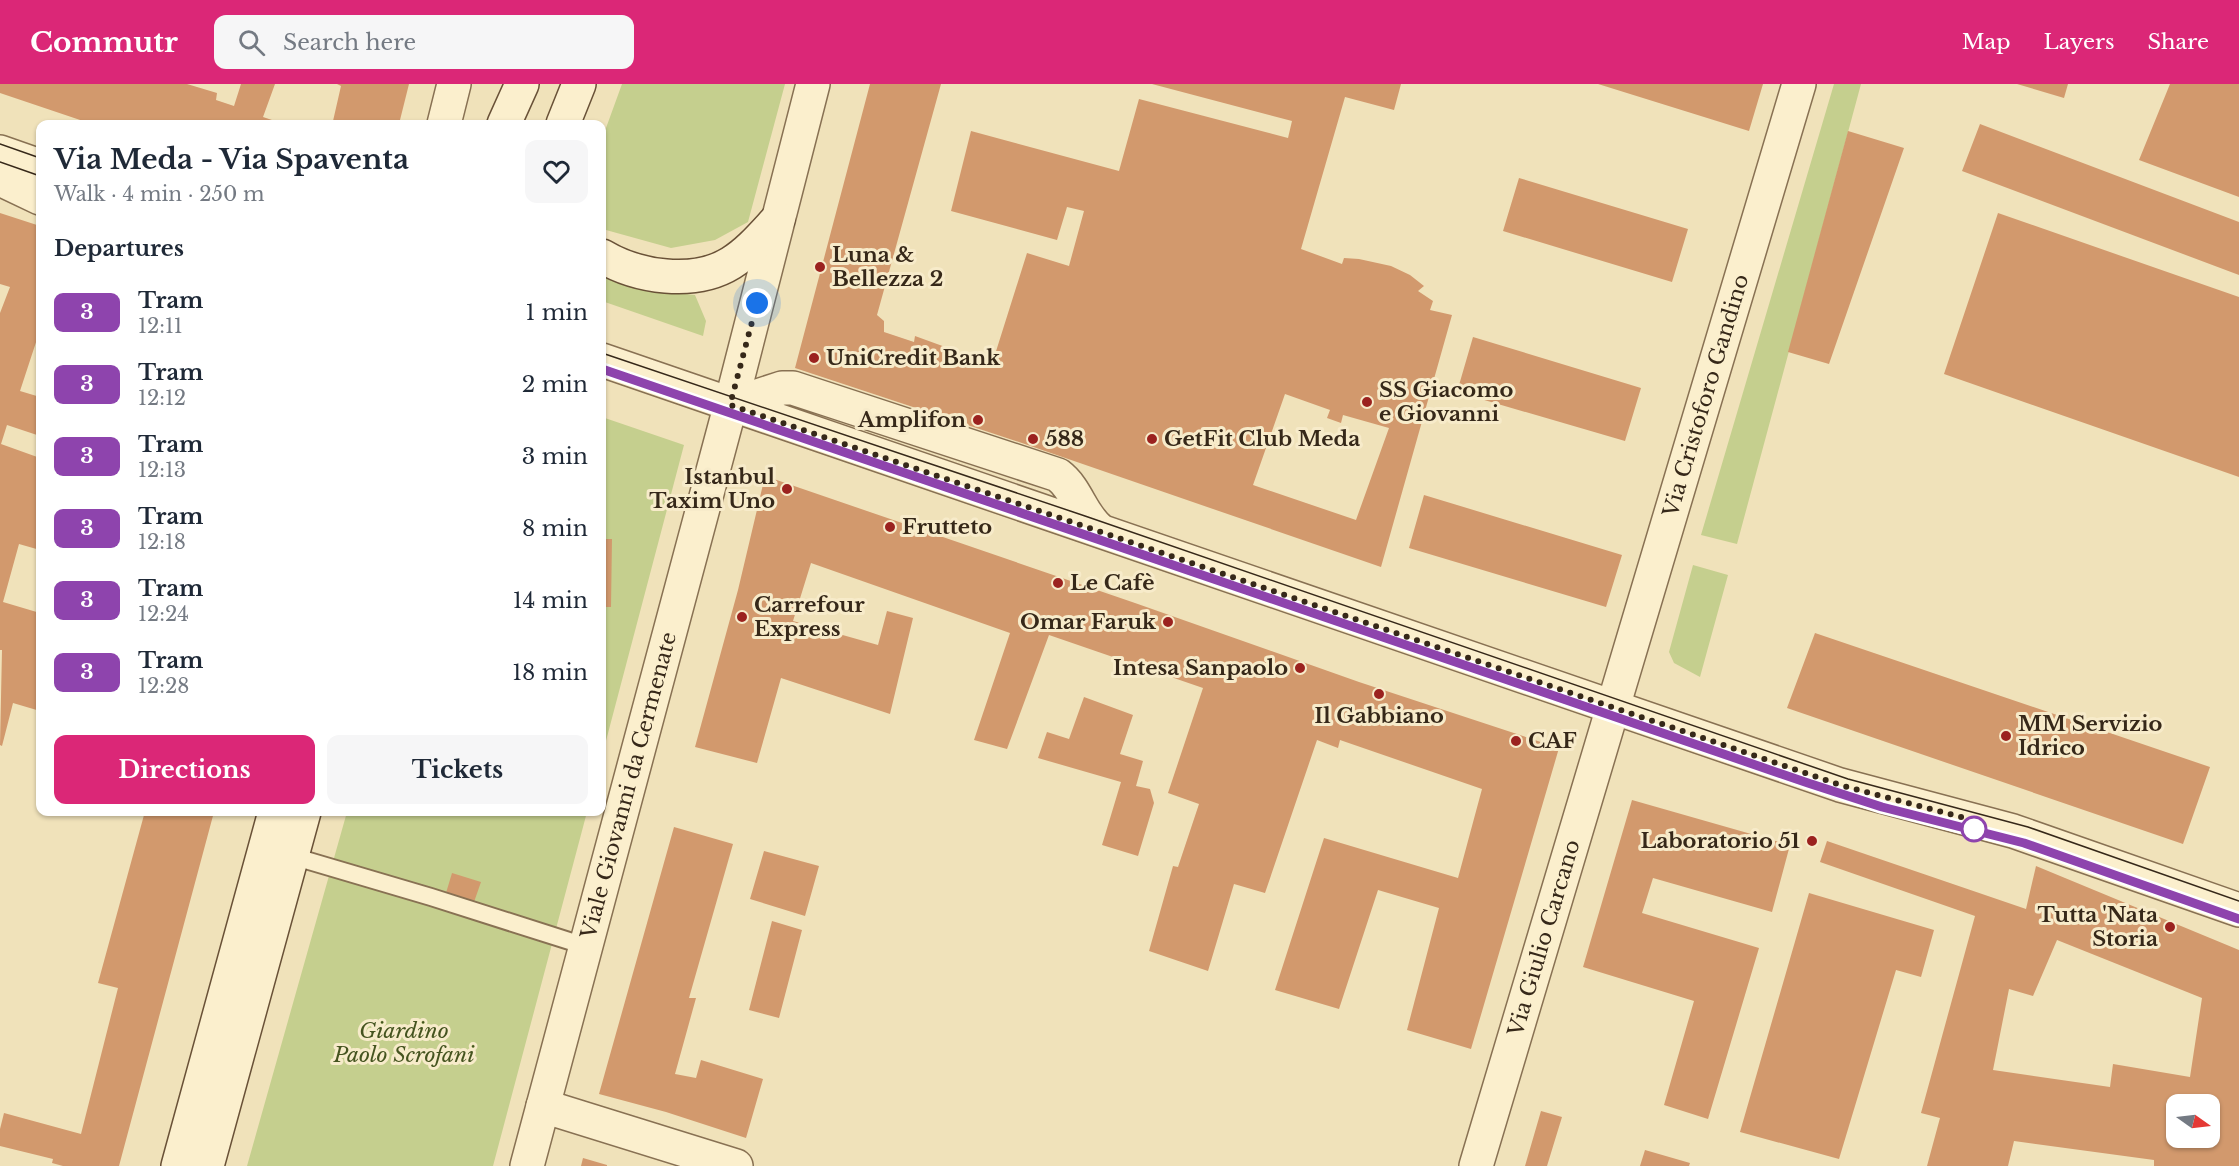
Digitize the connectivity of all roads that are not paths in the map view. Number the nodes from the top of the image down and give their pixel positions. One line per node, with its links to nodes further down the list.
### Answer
1 (454, 84): 7 (street)
2 (522, 84): 8 (street)
3 (579, 84): 9 (street)
4 (594, 84): 10 (street)
5 (813, 84): 15 (street, Viale Giovanni da Cermenate)
6 (1799, 84): 19 (street, Via Cristoforo Gandino)
7 (445, 120)
8 (506, 120)
9 (566, 120)
10 (585, 120)
11 (0, 152): 12 (street)
12 (36, 165)
13 (0, 179): 14 (street)
14 (36, 196)
15 (778, 219): 16 (street); 18 (street, Viale Giovanni da Cermenate)
16 (606, 258)
17 (606, 361): 18 (street)
18 (730, 405): 19 (street); 24 (street, Viale Giovanni da Cermenate)
19 (1614, 708): 23 (street); 30 (street, Via Giulio Carcano)
20 (274, 816): 26 (street)
21 (303, 816): 22 (street)
22 (292, 856): 24 (lane); 27 (street)
23 (2239, 910)
24 (585, 946): 25 (street, Viale Giovanni da Cermenate)
25 (543, 1106): 28 (street, Viale Giovanni da Cermenate); 29 (street)
26 (178, 1166)
27 (207, 1166)
28 (526, 1166)
29 (736, 1166)
30 (1476, 1166)

